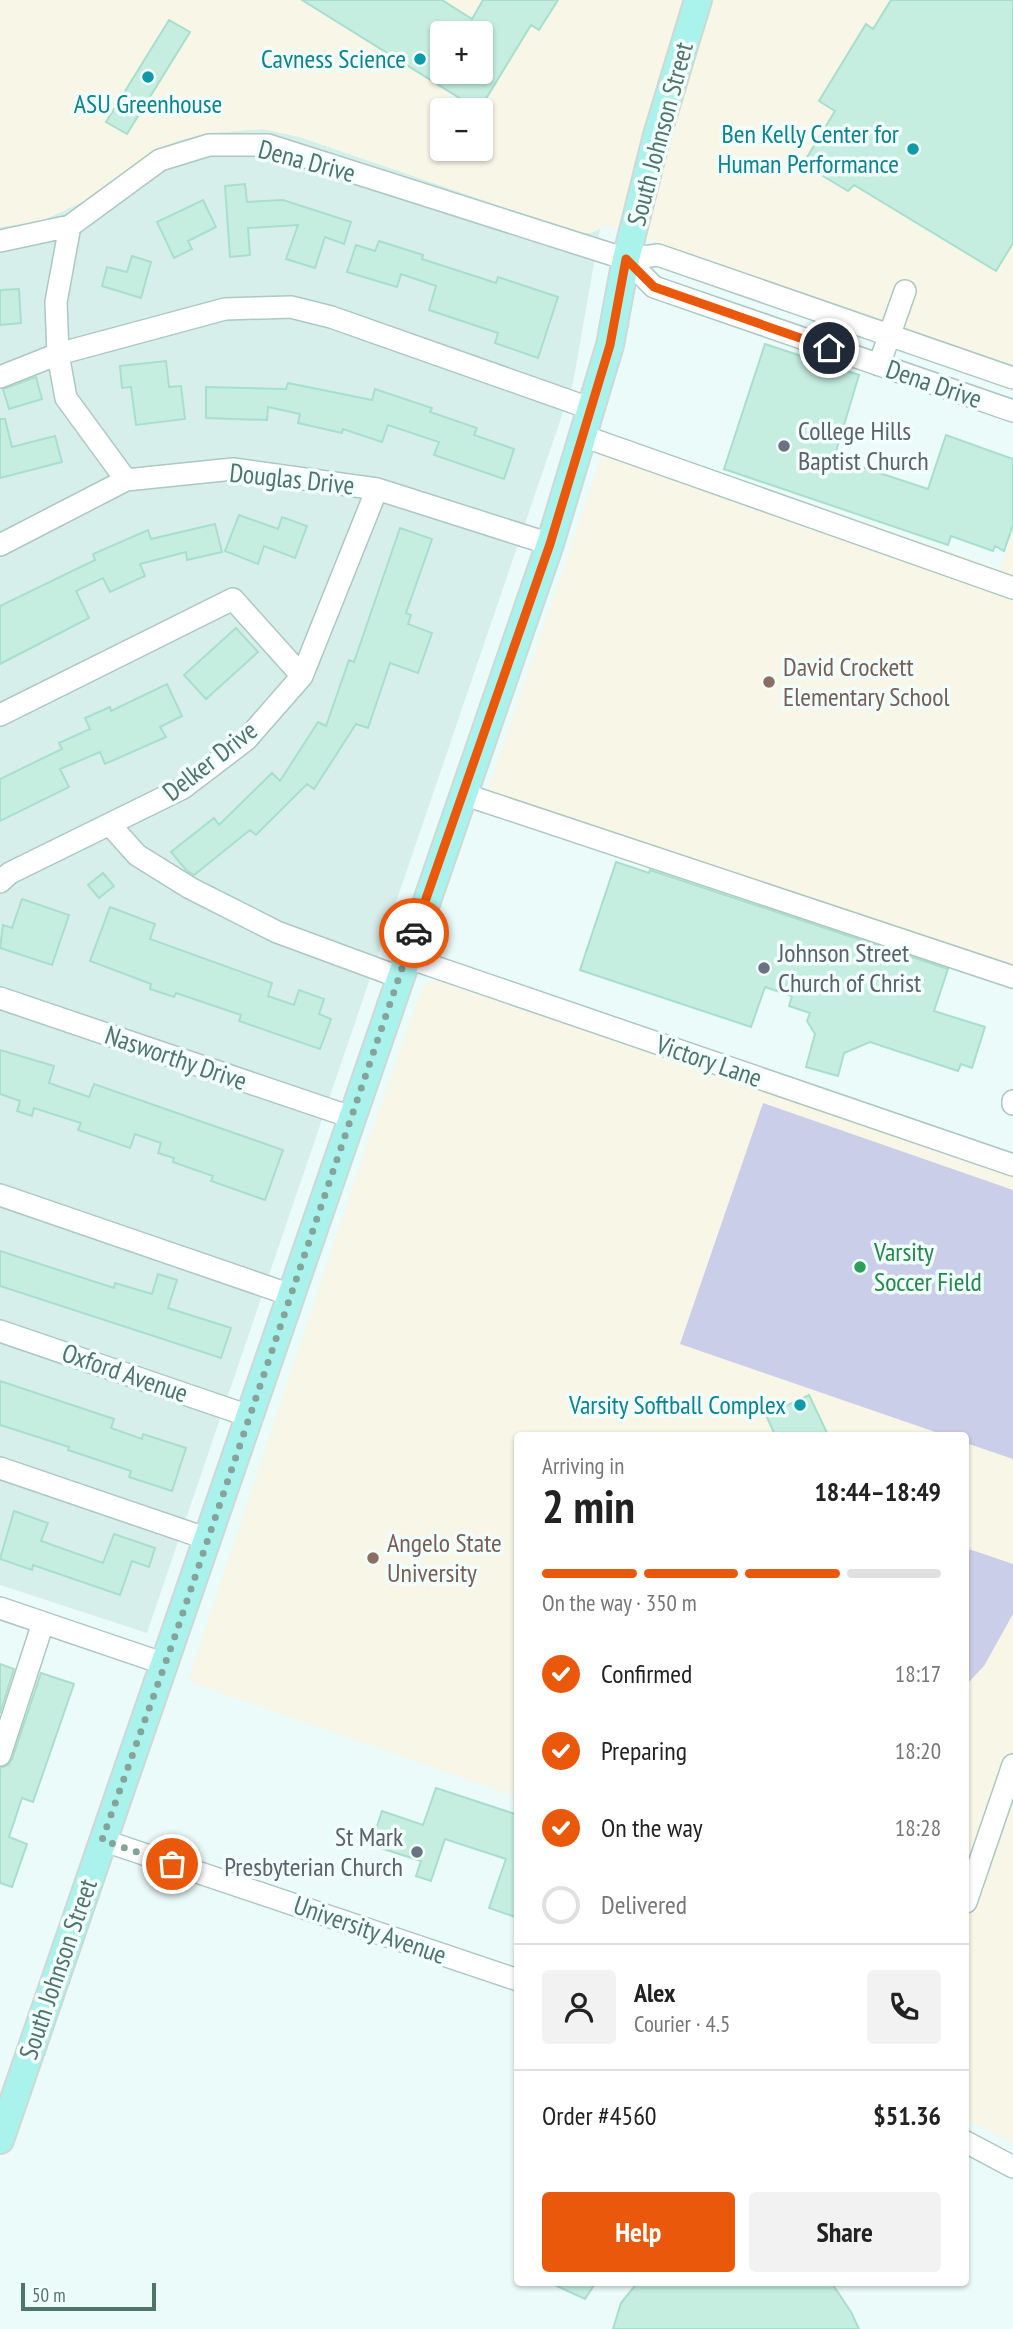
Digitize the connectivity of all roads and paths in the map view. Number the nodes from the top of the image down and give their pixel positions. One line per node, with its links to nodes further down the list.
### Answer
1 (698, 0): 4 (main road, South Johnson Street)
2 (70, 226): 3 (street, Dena Drive); 4 (street, Dena Drive); 7 (street)
3 (0, 241)
4 (626, 259): 6 (street, Dena Drive); 8 (street, Dena Drive); 11 (main road, South Johnson Street)
5 (911, 294): 6 (street)
6 (896, 338): 8 (street); 10 (street, Dena Drive)
7 (58, 354): 9 (street); 11 (street); 14 (street)
8 (885, 367): 12 (street, Dena Drive)
9 (0, 377)
10 (1013, 378)
11 (592, 409): 13 (main road, South Johnson Street)
12 (1013, 411)
13 (583, 436): 16 (main road, South Johnson Street); 18 (street)
14 (125, 480): 15 (street, Douglas Drive); 17 (street, Douglas Drive)
15 (377, 489): 16 (street, Douglas Drive); 19 (street, Delker Drive)
16 (550, 544): 21 (main road, South Johnson Street)
17 (0, 545)
18 (1013, 588)
19 (302, 676): 20 (street); 22 (street, Delker Drive)
20 (0, 715)
21 (463, 794): 24 (main road, South Johnson Street); 25 (street)
22 (111, 826): 23 (street, Delker Drive); 24 (street, Victory Lane)
23 (0, 882)
24 (402, 967): 27 (main road, South Johnson Street); 28 (street, Victory Lane)
25 (1013, 977)
26 (0, 998): 27 (street, Nasworthy Drive)
27 (351, 1117): 30 (main road, South Johnson Street)
28 (1013, 1165)
29 (0, 1195): 30 (street)
30 (291, 1295): 32 (main road, South Johnson Street)
31 (0, 1331): 32 (street, Oxford Avenue)
32 (249, 1416): 34 (main road, South Johnson Street)
33 (0, 1468): 34 (street)
34 (208, 1539): 37 (main road, South Johnson Street)
35 (0, 1609): 36 (street)
36 (43, 1623): 37 (street); 38 (street)
37 (165, 1664): 40 (main road, South Johnson Street)
38 (0, 1755)
39 (1013, 1765): 41 (street)
40 (102, 1840): 42 (street, University Avenue); 43 (main road, South Johnson Street)
41 (969, 1893)
42 (514, 1979)
43 (2, 2126)
44 (969, 2144): 45 (street)
45 (1013, 2167)

